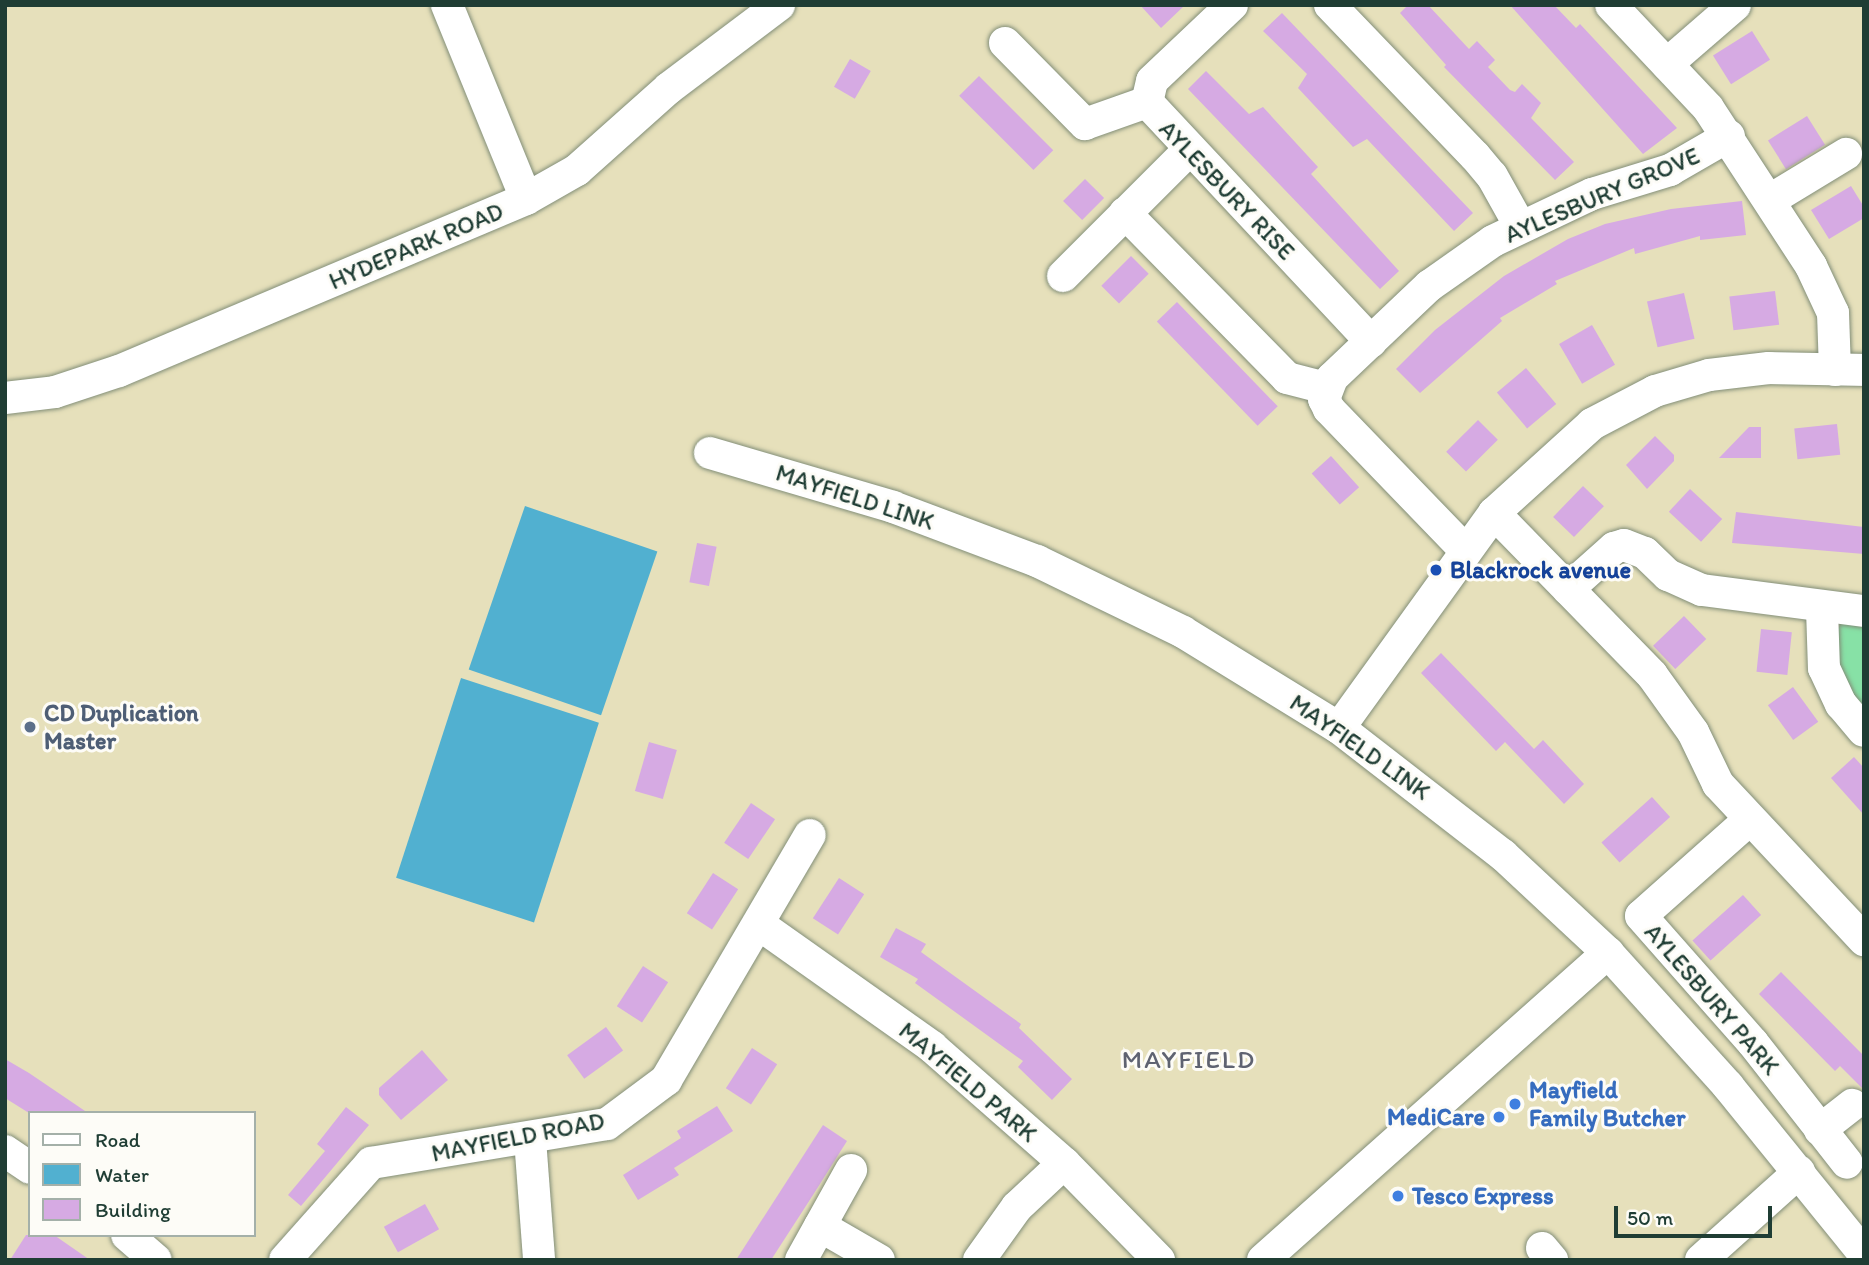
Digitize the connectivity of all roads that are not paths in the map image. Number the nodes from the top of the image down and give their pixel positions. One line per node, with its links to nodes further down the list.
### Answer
1 (447, 5): 13 (street)
2 (779, 5): 13 (street, HYDEPARK ROAD)
3 (1232, 5): 9 (street, AYLESBURY RISE)
4 (1330, 5): 16 (street)
5 (1611, 5): 8 (street)
6 (1735, 5): 8 (street)
7 (1021, 51): 9 (street)
8 (1667, 64): 10 (street)
9 (1147, 102): 11 (street, AYLESBURY RISE)
10 (1729, 136): 14 (street); 16 (street, AYLESBURY GROVE)
11 (1189, 150): 15 (street); 18 (street, AYLESBURY RISE)
12 (1846, 154): 14 (street)
13 (526, 198): 21 (street, HYDEPARK ROAD)
14 (1770, 200): 19 (street)
15 (1125, 213): 17 (street); 20 (street)
16 (1520, 226): 18 (street, AYLESBURY GROVE)
17 (1063, 276)
18 (1371, 341): 20 (street, AYLESBURY GROVE)
19 (1850, 370): 23 (street)
20 (1326, 388): 24 (street)
21 (5, 398)
22 (709, 453): 28 (street, MAYFIELD LINK)
23 (1493, 513): 24 (street); 25 (street)
24 (1465, 550): 28 (street)
25 (1568, 589): 26 (street); 30 (street)
26 (1822, 609): 27 (street); 29 (street)
27 (1864, 611)
28 (1339, 728): 34 (street, MAYFIELD LINK)
29 (1864, 731)
30 (1749, 820): 33 (street); 36 (street, AYLESBURY PARK)
31 (810, 835): 32 (street, MAYFIELD ROAD)
32 (760, 925): 37 (street, MAYFIELD ROAD); 39 (street, MAYFIELD PARK)
33 (1864, 940)
34 (1608, 953): 42 (street, MAYFIELD LINK); 46 (street)
35 (1852, 1105): 36 (street)
36 (1820, 1130): 43 (street, AYLESBURY PARK)
37 (530, 1139): 49 (street, MAYFIELD ROAD); 50 (street)
38 (5, 1151): 40 (street)
39 (1064, 1163): 53 (street); 54 (street, MAYFIELD PARK)
40 (28, 1167)
41 (851, 1170): 44 (street)
42 (1799, 1172): 47 (street, MAYFIELD LINK); 55 (street)
43 (1857, 1175)
44 (820, 1226): 51 (street); 52 (street)
45 (129, 1237): 48 (street)
46 (1281, 1254)
47 (1864, 1254)
48 (156, 1260)
49 (285, 1260)
50 (539, 1260)
51 (801, 1260)
52 (879, 1260)
53 (979, 1260)
54 (1159, 1260)
55 (1701, 1260)

